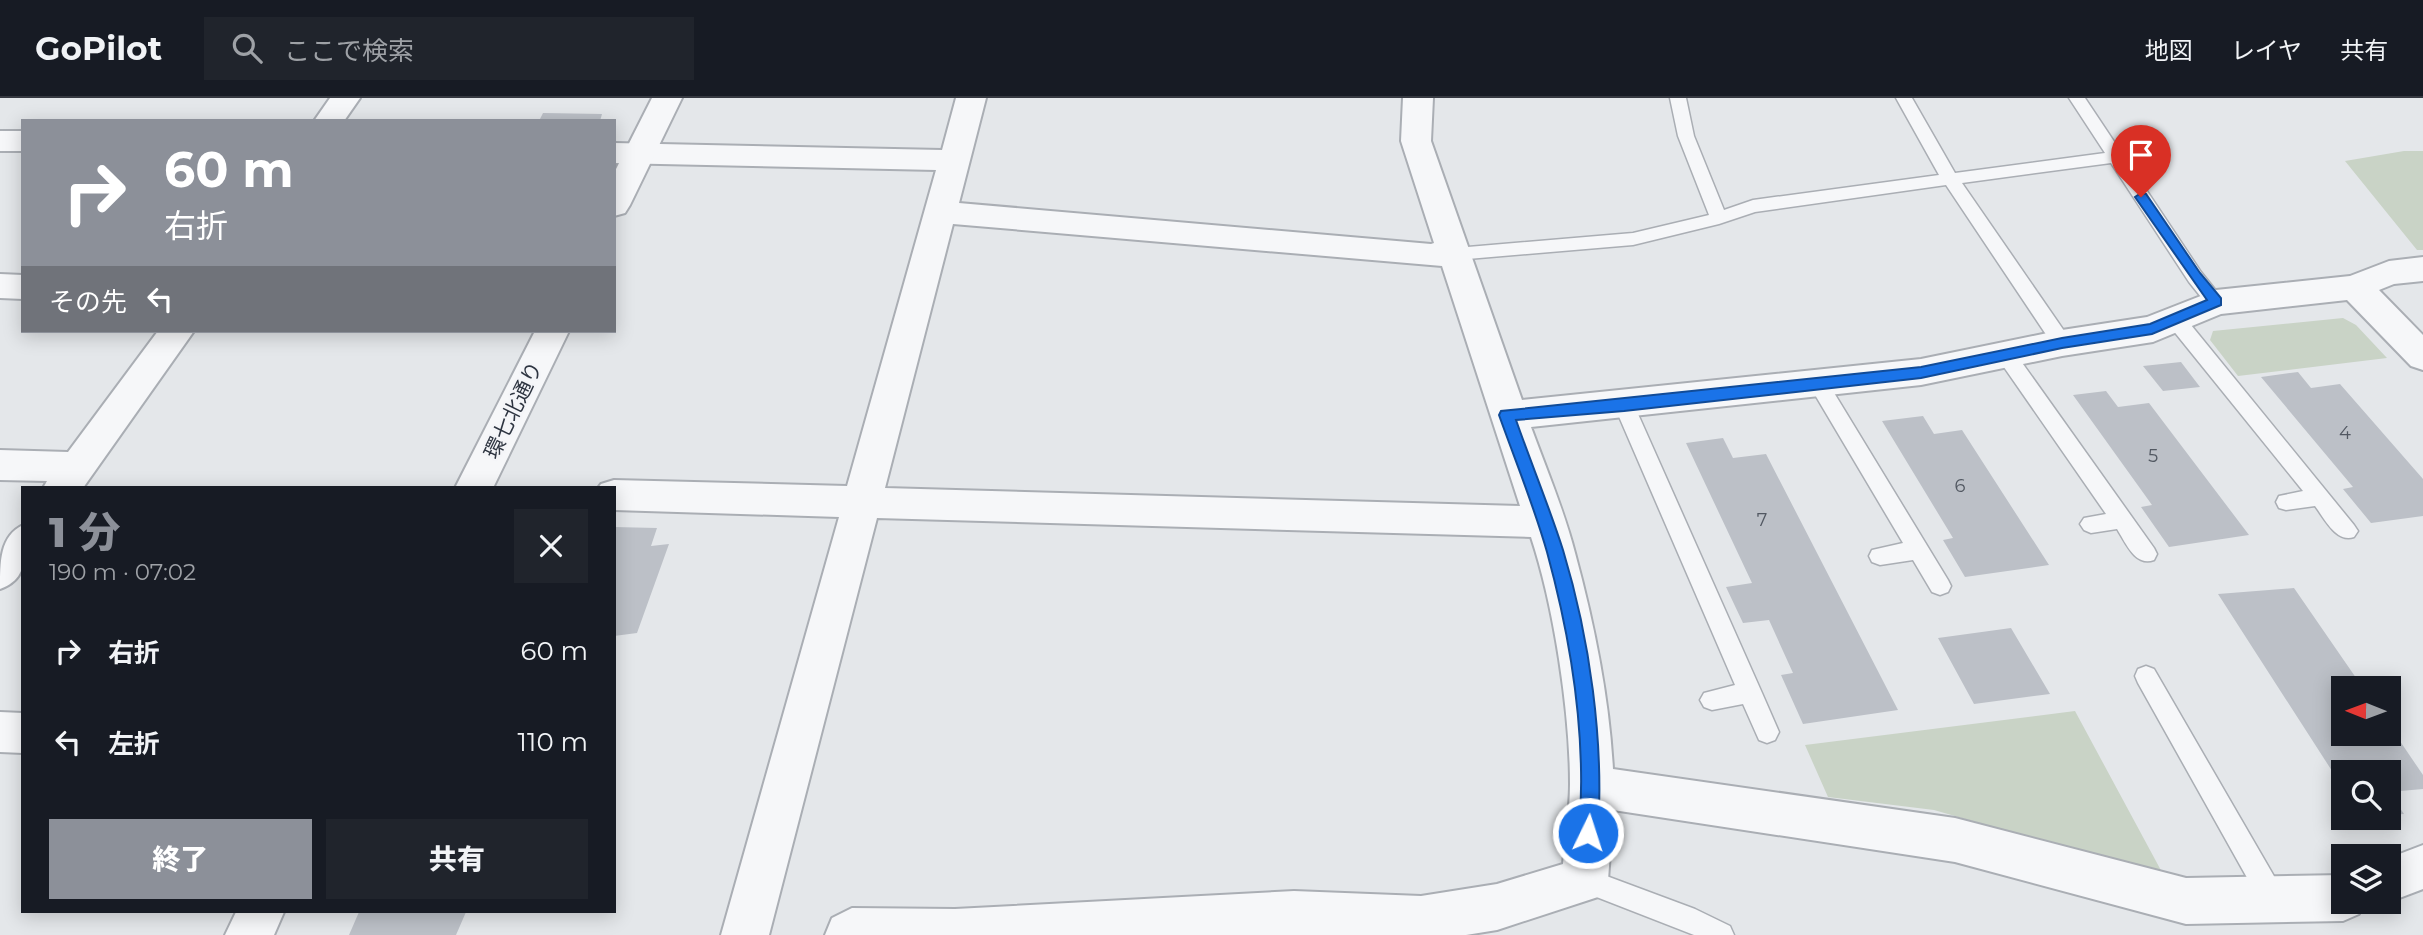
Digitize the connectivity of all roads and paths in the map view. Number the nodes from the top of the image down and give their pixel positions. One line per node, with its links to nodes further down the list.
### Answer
1 (345, 98): 8 (street)
2 (667, 98): 11 (street)
3 (971, 98): 13 (street)
4 (1418, 98): 18 (street)
5 (1678, 98): 17 (lane)
6 (1904, 98): 14 (lane)
7 (2077, 98): 12 (lane)
8 (329, 119)
9 (0, 141): 10 (street)
10 (21, 141)
11 (627, 154): 13 (street); 15 (street)
12 (2115, 157): 14 (lane); 23 (lane)
13 (953, 160): 16 (street)
14 (1951, 180): 17 (lane); 27 (lane)
15 (616, 197)
16 (940, 212): 18 (street); 38 (street)
17 (1719, 218): 18 (lane)
18 (1456, 254): 32 (street)
19 (2423, 270): 21 (street)
20 (0, 286): 22 (street)
21 (2355, 286): 23 (street); 29 (street)
22 (21, 287)
23 (2216, 302): 24 (street)
24 (2175, 319): 27 (street); 37 (lane)
25 (176, 333): 34 (street)
26 (551, 333): 35 (street, 環七北通り)
27 (2062, 343): 28 (street)
28 (2006, 355): 30 (street); 40 (lane)
29 (2423, 357)
30 (1818, 383): 31 (street); 45 (lane)
31 (1624, 405): 32 (street); 51 (lane)
32 (1507, 415): 41 (street)
33 (0, 465): 34 (street)
34 (70, 477)
35 (475, 486)
36 (616, 495): 38 (street)
37 (2319, 497): 39 (lane); 43 (lane)
38 (861, 502): 41 (street); 65 (street)
39 (2286, 502)
40 (2122, 520): 42 (lane); 46 (lane)
41 (1544, 522): 56 (street)
42 (2091, 524)
43 (2347, 531)
44 (21, 544): 48 (street)
45 (1918, 550): 47 (lane); 49 (lane)
46 (2146, 554)
47 (1880, 556)
48 (0, 572)
49 (1940, 586)
50 (2146, 676): 61 (lane)
51 (1750, 694): 52 (lane); 54 (lane)
52 (1712, 700)
53 (0, 732): 55 (street)
54 (1767, 732)
55 (21, 733)
56 (1592, 786): 59 (street); 61 (street)
57 (2423, 867): 58 (street)
58 (2401, 875)
59 (1585, 880): 63 (street); 67 (lane)
60 (2331, 899): 61 (street)
61 (2274, 901)
62 (260, 913): 64 (street)
63 (1497, 921): 66 (street)
64 (249, 935)
65 (745, 935)
66 (849, 935)
67 (1721, 935)

